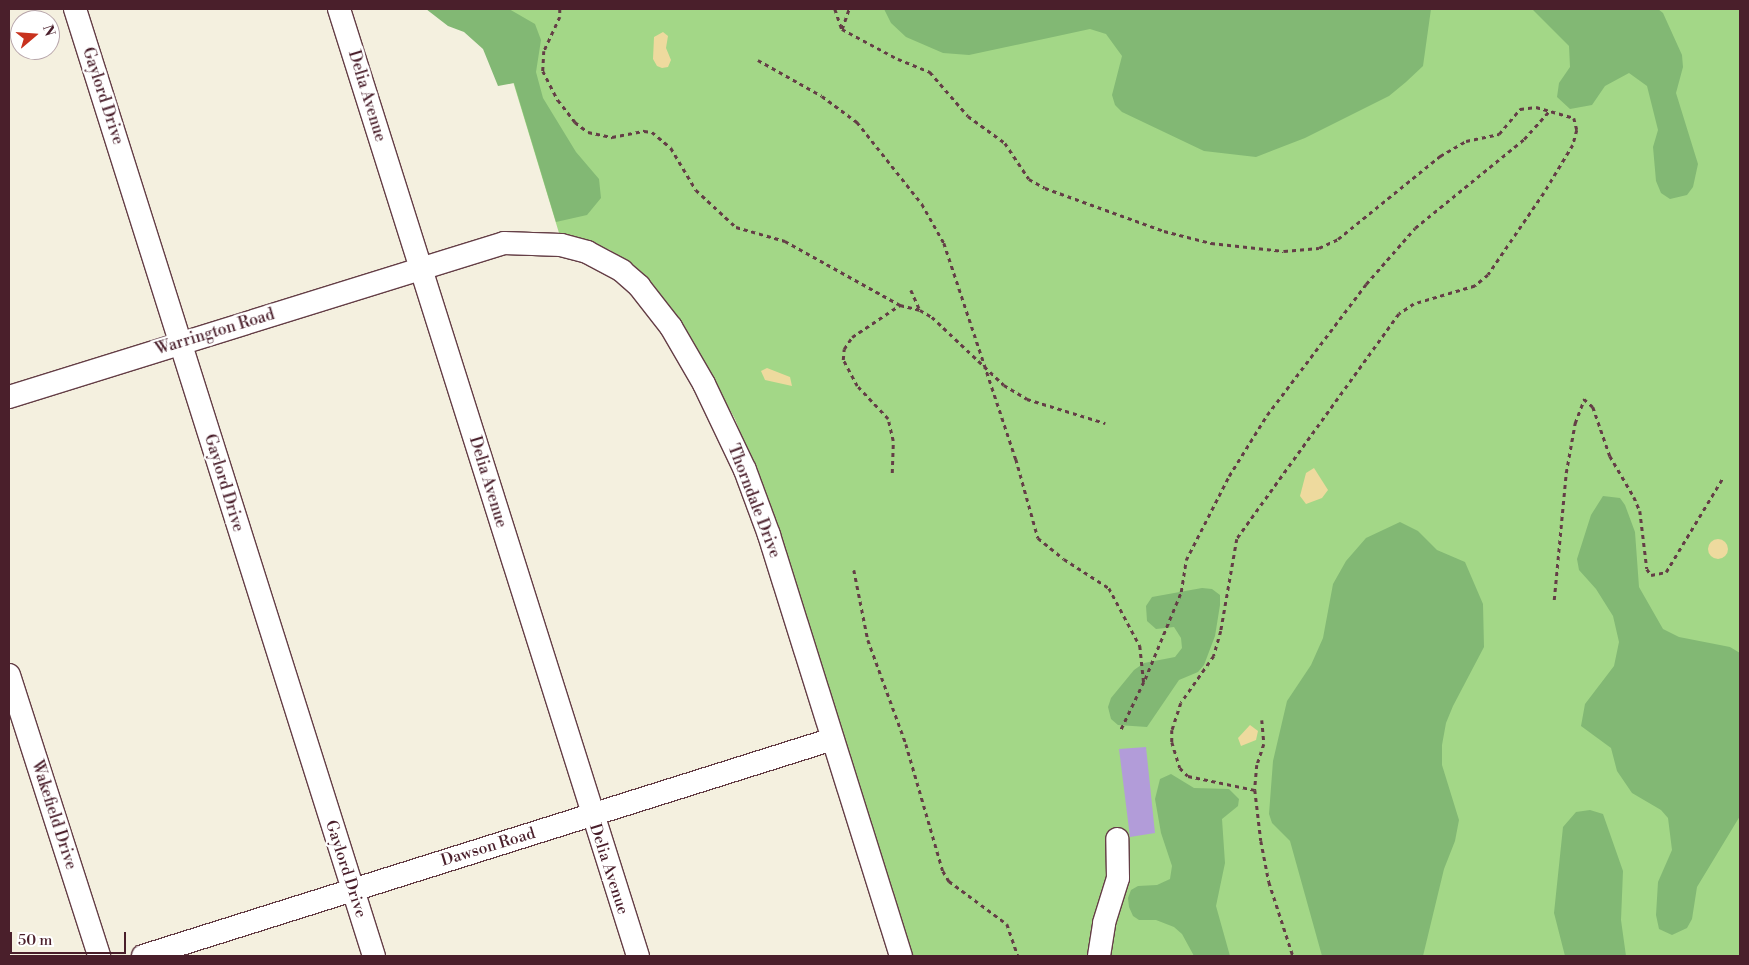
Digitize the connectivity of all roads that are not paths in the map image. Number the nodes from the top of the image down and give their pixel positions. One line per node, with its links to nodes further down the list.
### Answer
1 (75, 9): 4 (street, Gaylord Drive)
2 (339, 9): 3 (street, Delia Avenue)
3 (422, 267): 4 (street, Warrington Road); 7 (street, Thorndale Drive); 8 (street, Delia Avenue)
4 (181, 342): 5 (street, Warrington Road); 10 (street, Gaylord Drive)
5 (9, 397)
6 (9, 675): 11 (street, Wakefield Drive)
7 (833, 739): 8 (street, Dawson Road); 15 (street, Thorndale Drive)
8 (592, 814): 10 (street, Dawson Road); 14 (street, Delia Avenue)
9 (1117, 838): 16 (street)
10 (351, 890): 12 (street, Dawson Road); 13 (street, Gaylord Drive)
11 (98, 956)
12 (143, 956)
13 (374, 956)
14 (638, 956)
15 (901, 956)
16 (1099, 956)

